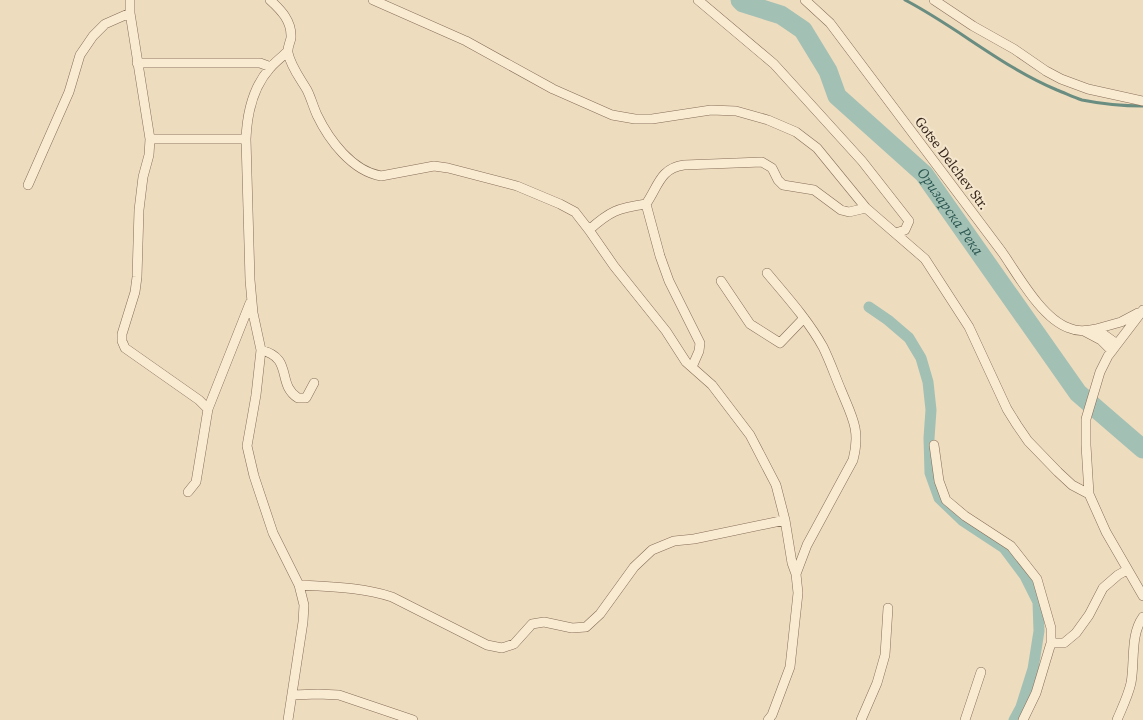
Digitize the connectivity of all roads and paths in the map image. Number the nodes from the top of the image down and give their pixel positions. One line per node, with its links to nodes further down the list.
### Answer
1 (130, 0): 7 (street)
2 (270, 0): 8 (street)
3 (372, 0): 16 (street)
4 (698, 0): 18 (street)
5 (805, 0): 25 (street, Gotse Delchev Str.)
6 (934, 0): 11 (street)
7 (130, 13): 9 (street); 14 (street)
8 (288, 51): 10 (street); 17 (street)
9 (138, 63): 10 (street); 12 (street)
10 (271, 68): 13 (street)
11 (1143, 101)
12 (150, 139): 13 (street); 30 (street)
13 (246, 139): 21 (street)
14 (28, 185)
15 (646, 204): 16 (street); 17 (street); 28 (street)
16 (866, 208): 18 (street)
17 (589, 230): 28 (street)
18 (896, 233): 33 (street)
19 (767, 274): 23 (street)
20 (721, 282): 23 (street)
21 (252, 300): 26 (street); 30 (street)
22 (1143, 311): 24 (street); 27 (street)
23 (804, 318): 36 (street)
24 (1096, 329): 25 (street); 27 (street)
25 (1084, 331): 27 (street)
26 (261, 350): 29 (street); 37 (street)
27 (1113, 350): 33 (street)
28 (692, 367): 34 (street)
29 (314, 383)
30 (208, 409): 32 (street)
31 (934, 445): 41 (street)
32 (188, 492)
33 (1089, 494): 35 (street)
34 (785, 520): 36 (street); 37 (street)
35 (1127, 570): 38 (street); 41 (street)
36 (796, 574): 46 (street)
37 (299, 585): 43 (street)
38 (1143, 596)
39 (888, 608): 47 (street)
40 (1143, 617): 50 (street)
41 (1051, 643): 49 (street)
42 (981, 672): 48 (street)
43 (293, 695): 44 (street); 45 (street)
44 (288, 720)
45 (413, 720)
46 (768, 720)
47 (861, 720)
48 (965, 720)
49 (1023, 720)
50 (1117, 720)

